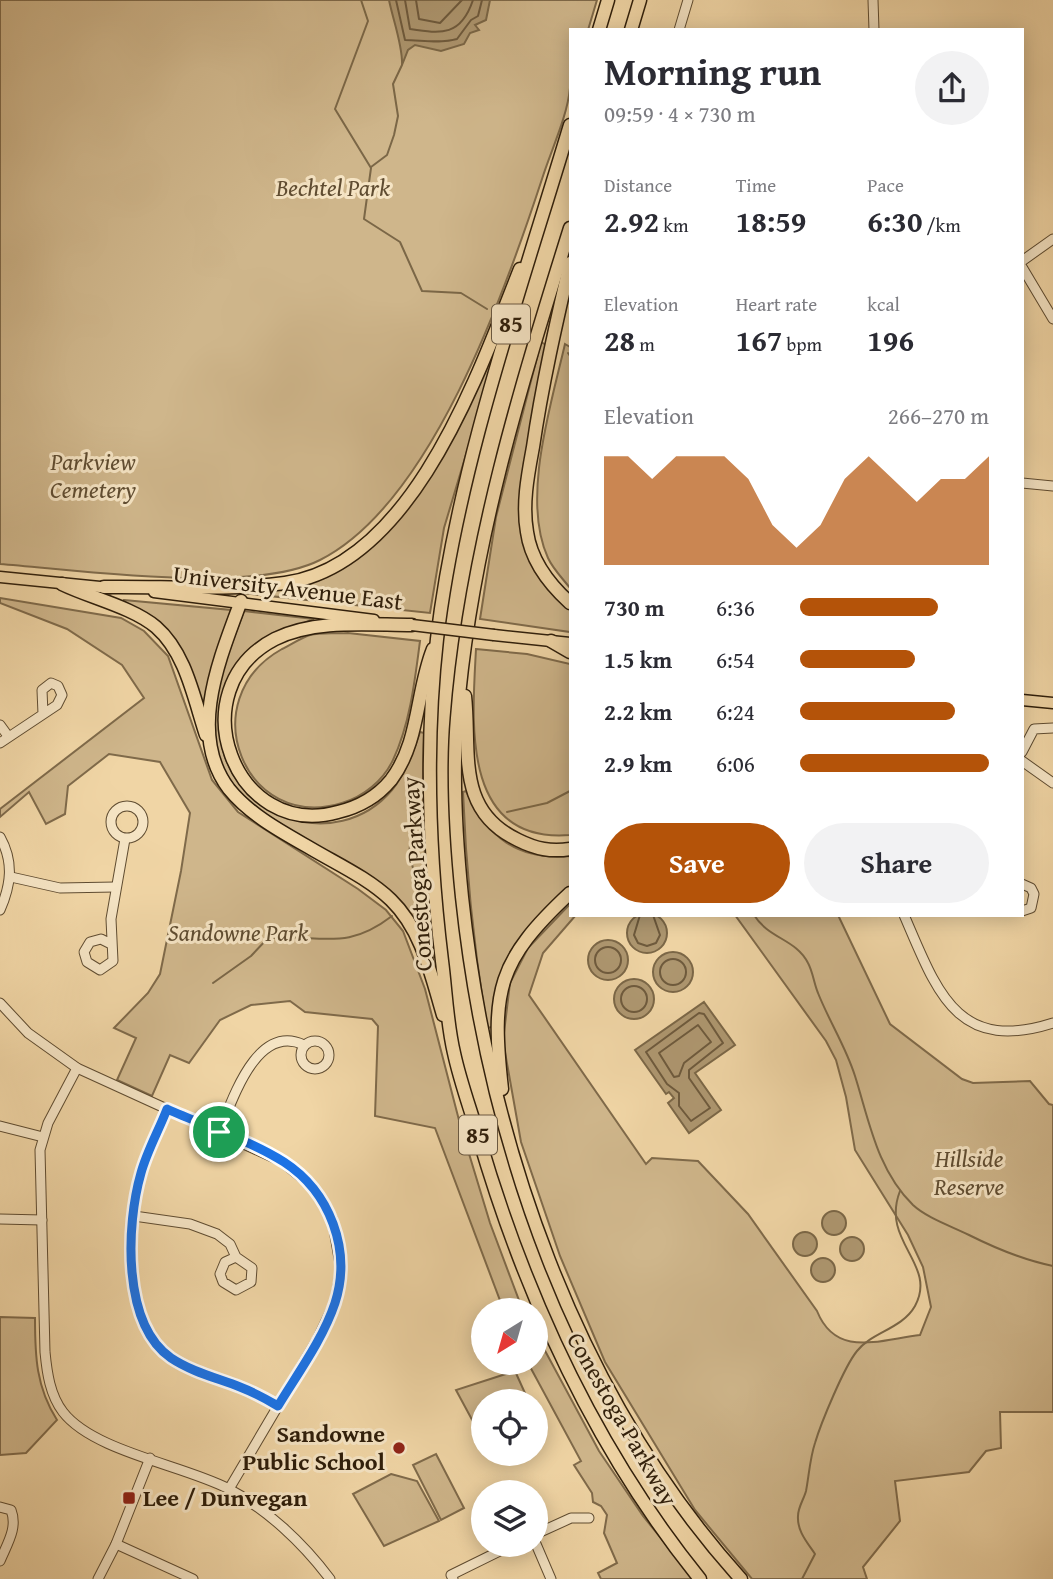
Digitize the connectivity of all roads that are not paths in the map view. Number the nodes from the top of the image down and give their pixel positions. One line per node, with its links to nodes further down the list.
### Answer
1 (608, 0): 5 (highway)
2 (640, 0): 6 (highway)
3 (688, 0): 7 (street)
4 (873, 0): 8 (street)
5 (600, 28)
6 (632, 28)
7 (680, 28)
8 (874, 28)
9 (569, 128): 10 (highway, Conestoga Parkway / 85)
10 (547, 201): 21 (highway); 25 (highway, Conestoga Parkway / 85)
11 (569, 231): 29 (highway, Conestoga Parkway / 85)
12 (1053, 239): 13 (street)
13 (1024, 260)
14 (569, 267): 23 (highway)
15 (1024, 270): 16 (street)
16 (1053, 319)
17 (1024, 483): 18 (street)
18 (1053, 486)
19 (0, 577): 20 (main road, University Avenue East)
20 (62, 584): 21 (main road, University Avenue East); 36 (highway)
21 (104, 587): 22 (main road, University Avenue East)
22 (240, 601): 24 (main road, University Avenue East); 36 (highway)
23 (569, 602)
24 (412, 625): 25 (highway); 26 (main road, University Avenue East, bridge)
25 (437, 639): 55 (highway, Conestoga Parkway / 85)
26 (551, 641): 27 (main road, University Avenue East); 28 (highway)
27 (569, 643)
28 (569, 651)
29 (462, 669): 43 (highway); 59 (highway, Conestoga Parkway / 85)
30 (1024, 699): 31 (main road)
31 (1053, 703)
32 (43, 714): 35 (street)
33 (0, 725): 35 (street)
34 (1053, 728): 38 (street)
35 (8, 736): 37 (street)
36 (209, 741): 55 (highway)
37 (0, 743)
38 (1024, 748)
39 (1024, 762): 40 (street)
40 (1053, 783)
41 (0, 838): 44 (street)
42 (125, 838): 46 (street)
43 (569, 849)
44 (10, 877): 46 (street); 48 (street)
45 (1024, 885): 49 (street)
46 (115, 887): 51 (street)
47 (569, 894): 59 (highway)
48 (0, 910)
49 (1024, 910)
50 (905, 917): 53 (street)
51 (111, 944)
52 (0, 1003): 56 (street)
53 (1053, 1023)
54 (304, 1045): 60 (street)
55 (453, 1051): 81 (highway, Conestoga Parkway / 85)
56 (77, 1068): 57 (street); 61 (street)
57 (167, 1109): 60 (street); 62 (street)
58 (0, 1126): 61 (street)
59 (506, 1128): 82 (highway, Conestoga Parkway / 85)
60 (219, 1132): 66 (street)
61 (43, 1137): 64 (street)
62 (134, 1216): 65 (street); 66 (street)
63 (0, 1219): 64 (street)
64 (42, 1220): 67 (street)
65 (236, 1257)
66 (278, 1406): 68 (street)
67 (150, 1458): 68 (street); 72 (street)
68 (229, 1489): 78 (street)
69 (0, 1507): 75 (street)
70 (589, 1518): 71 (street)
71 (548, 1529)
72 (116, 1544): 76 (street); 77 (street)
73 (488, 1557): 79 (street)
74 (542, 1557): 80 (street)
75 (0, 1561)
76 (98, 1579)
77 (193, 1579)
78 (330, 1579)
79 (453, 1579)
80 (551, 1579)
81 (701, 1579)
82 (741, 1579)

